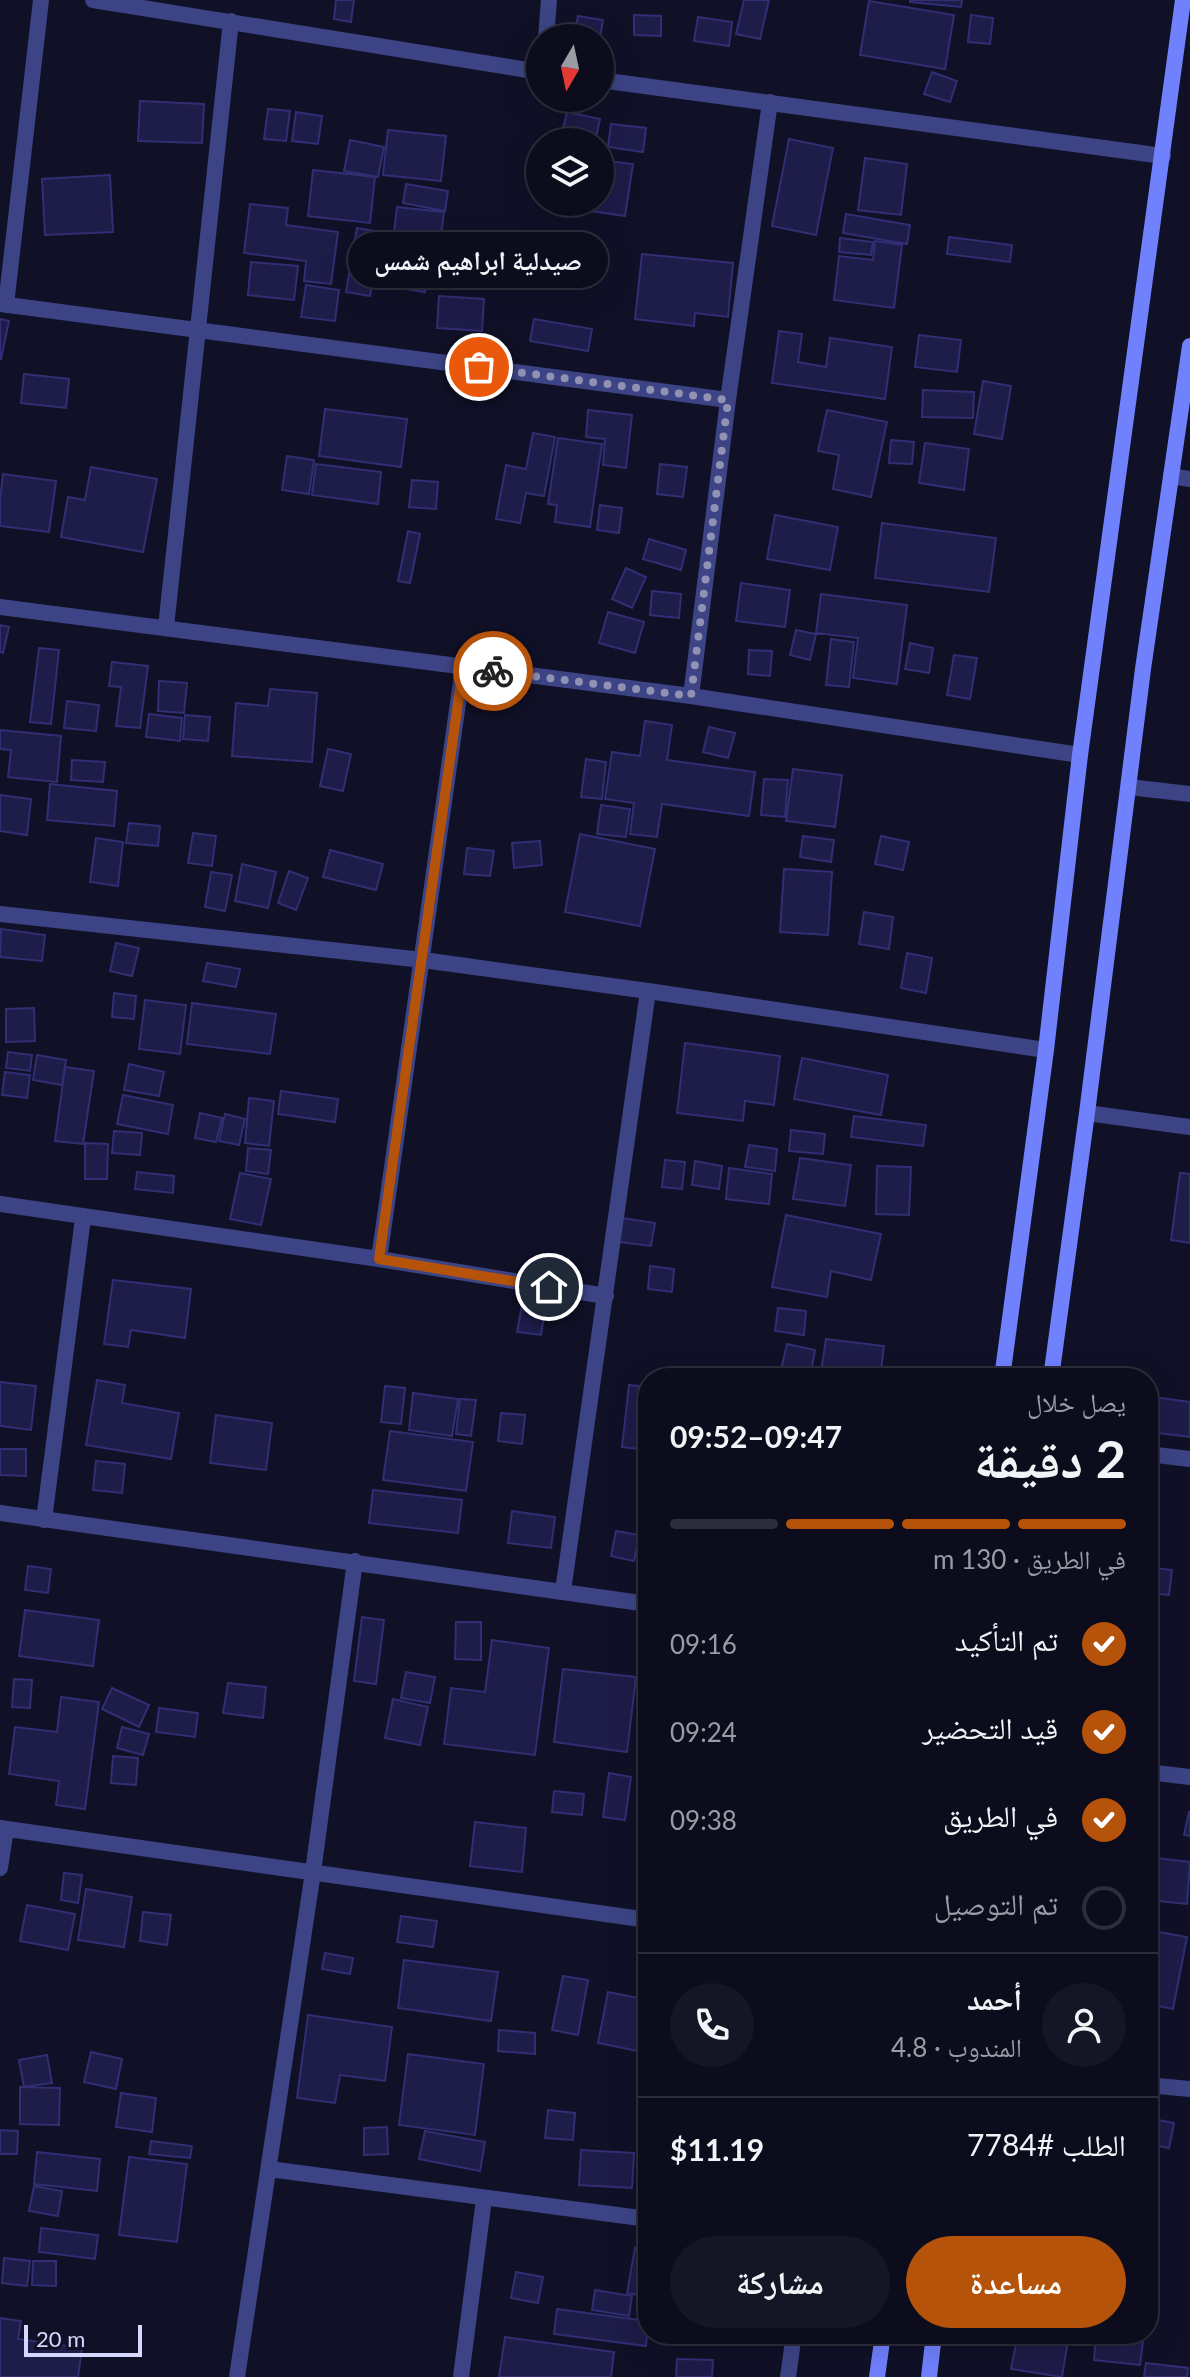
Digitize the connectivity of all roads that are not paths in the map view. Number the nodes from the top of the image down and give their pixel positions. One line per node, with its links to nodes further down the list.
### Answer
1 (41, 0): 11 (street)
2 (93, 0): 5 (street)
3 (549, 0): 6 (street)
4 (1183, 0): 10 (main road)
5 (231, 21): 7 (street); 12 (street)
6 (547, 24)
7 (526, 70)
8 (614, 82): 9 (street)
9 (770, 102): 10 (street); 14 (street)
10 (1163, 156): 21 (main road)
11 (3, 305): 12 (street)
12 (198, 330): 14 (street); 18 (street)
13 (1190, 346): 15 (main road)
14 (728, 400): 20 (street)
15 (1171, 476): 16 (street); 22 (main road)
16 (1190, 479)
17 (0, 607): 18 (street)
18 (166, 627): 19 (street)
19 (463, 668): 20 (street); 25 (street)
20 (691, 696): 21 (street)
21 (1080, 755): 27 (main road)
22 (1129, 787): 23 (street); 28 (main road)
23 (1190, 794)
24 (0, 914): 25 (street)
25 (423, 960): 26 (street); 32 (street)
26 (648, 991): 27 (street); 33 (street)
27 (1046, 1050): 34 (main road)
28 (1087, 1113): 29 (street); 35 (main road)
29 (1190, 1127)
30 (0, 1204): 31 (street)
31 (83, 1218): 32 (street); 39 (street)
32 (379, 1259): 33 (street)
33 (606, 1296): 41 (street)
34 (1003, 1368)
35 (1052, 1368)
36 (1158, 1455): 37 (street)
37 (1190, 1459)
38 (0, 1513): 39 (street)
39 (44, 1520): 40 (street)
40 (355, 1561): 41 (street); 47 (street)
41 (563, 1591): 42 (street)
42 (638, 1602)
43 (1158, 1773): 44 (street)
44 (1190, 1777)
45 (3, 1828): 46 (street); 47 (street)
46 (0, 1868)
47 (313, 1872): 48 (street); 51 (street)
48 (638, 1919)
49 (1158, 2086): 50 (street)
50 (1190, 2089)
51 (269, 2169): 52 (street); 57 (street)
52 (484, 2199): 53 (street); 58 (street)
53 (638, 2218)
54 (793, 2344): 59 (street)
55 (882, 2344): 60 (main road)
56 (933, 2344): 61 (main road)
57 (237, 2377)
58 (461, 2377)
59 (788, 2377)
60 (877, 2377)
61 (929, 2377)

